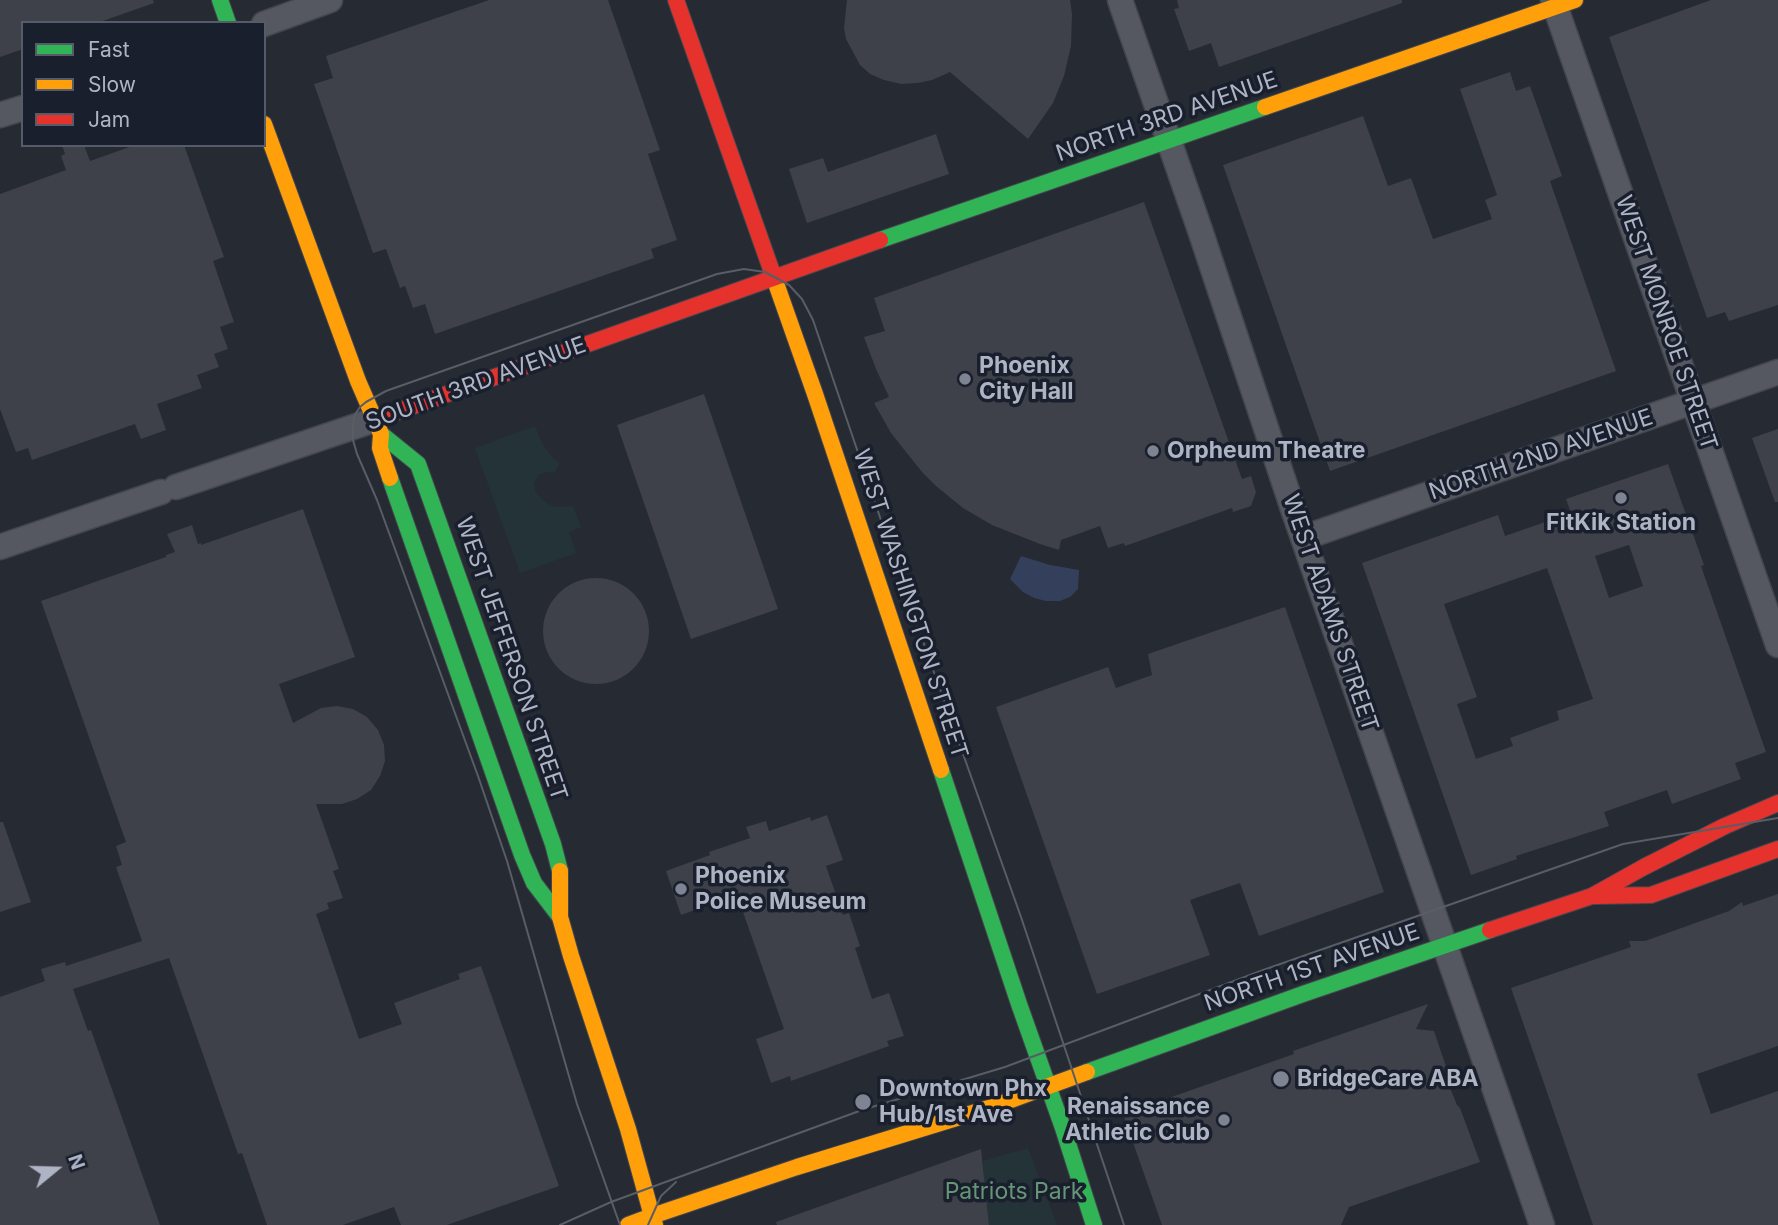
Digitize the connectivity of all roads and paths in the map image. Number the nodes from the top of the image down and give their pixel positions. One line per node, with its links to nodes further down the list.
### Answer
1 (220, 0): 6 (main road)
2 (330, 0): 7 (street)
3 (676, 0): 12 (main road, WEST WASHINGTON STREET)
4 (1120, 0): 11 (street, WEST ADAMS STREET)
5 (1561, 2): 11 (main road, NORTH 3RD AVENUE); 14 (street, WEST MONROE STREET)
6 (227, 21)
7 (266, 23)
8 (21, 108): 9 (street)
9 (0, 115)
10 (266, 129): 15 (main road, WEST JEFFERSON STREET)
11 (1169, 140): 12 (main road, NORTH 3RD AVENUE); 16 (street, WEST ADAMS STREET)
12 (775, 277): 15 (main road, SOUTH 3RD AVENUE); 24 (main road, WEST WASHINGTON STREET)
13 (1778, 372): 14 (street, NORTH 2ND AVENUE)
14 (1693, 402): 16 (street, NORTH 2ND AVENUE); 18 (street, WEST MONROE STREET)
15 (378, 427): 17 (street, SOUTH 3RD AVENUE); 22 (main road, WEST JEFFERSON STREET); 22 (main road, WEST JEFFERSON STREET)
16 (1303, 538): 23 (street, WEST ADAMS STREET)
17 (0, 547)
18 (1778, 645)
19 (1778, 803): 21 (main road, NORTH 1ST AVENUE)
20 (1778, 849): 21 (main road, NORTH 1ST AVENUE)
21 (1592, 896): 23 (main road, NORTH 1ST AVENUE)
22 (560, 917): 25 (main road, WEST JEFFERSON STREET)
23 (1446, 946): 24 (main road, NORTH 1ST AVENUE); 28 (street, WEST ADAMS STREET)
24 (1048, 1086): 25 (main road, NORTH 1ST AVENUE); 27 (main road, WEST WASHINGTON STREET)
25 (654, 1221): 26 (main road, NORTH 1ST AVENUE)
26 (628, 1225)
27 (1094, 1225)
28 (1542, 1225)

